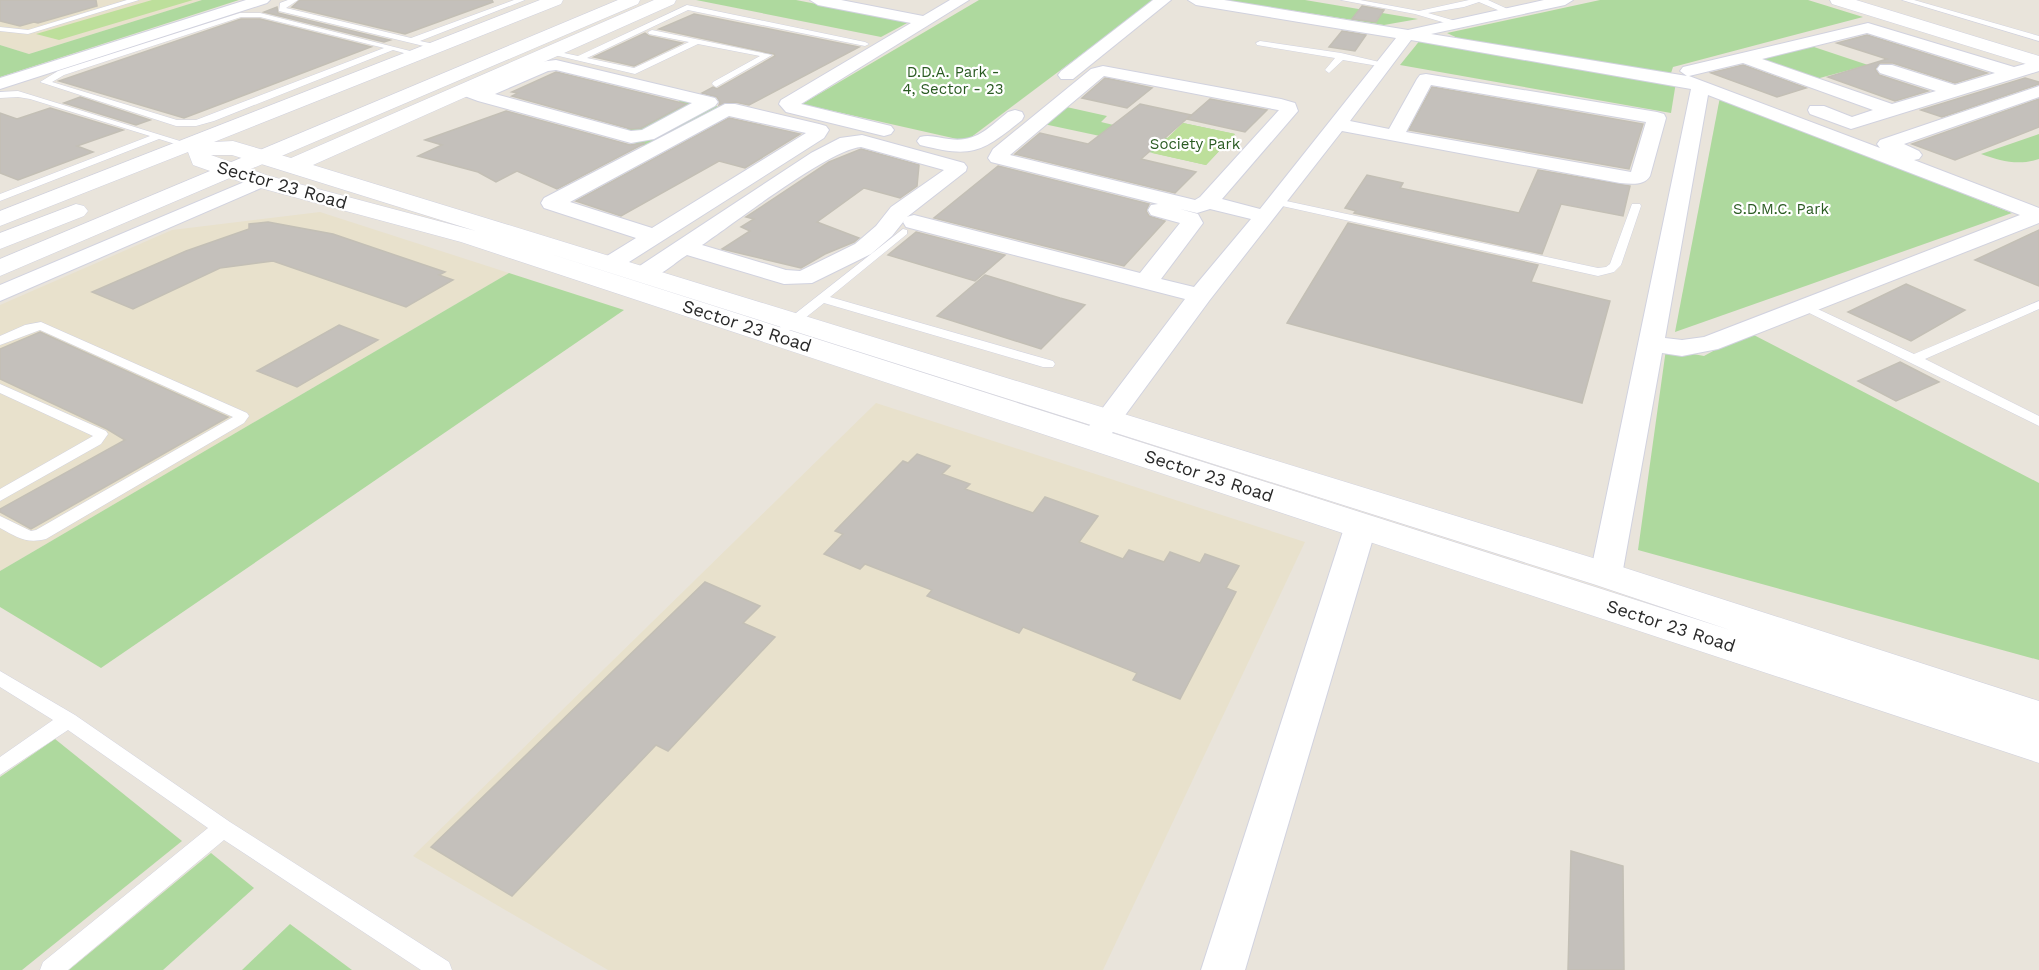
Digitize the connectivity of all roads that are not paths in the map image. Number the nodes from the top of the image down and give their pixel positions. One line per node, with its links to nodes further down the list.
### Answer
1 (135, 0): 24 (lane)
2 (262, 0): 43 (street)
3 (294, 0): 32 (lane)
4 (521, 0): 32 (lane)
5 (555, 0): 32 (street)
6 (595, 0): 58 (street)
7 (632, 0): 60 (street)
8 (668, 0): 33 (street)
9 (818, 0): 22 (street)
10 (961, 0): 22 (street)
11 (1163, 0): 46 (street)
12 (1196, 0): 26 (street)
13 (1345, 0): 20 (lane)
14 (1476, 0): 20 (lane)
15 (1481, 0): 21 (lane)
16 (1565, 0): 21 (street)
17 (1838, 0): 39 (street)
18 (1867, 0): 34 (street)
19 (1906, 0): 27 (lane)
20 (1414, 12): 23 (lane)
21 (1510, 12): 23 (street)
22 (924, 21): 52 (street)
23 (1456, 24): 26 (street)
24 (0, 29)
25 (651, 32): 28 (lane)
26 (1409, 34): 38 (street); 45 (street)
27 (2039, 39)
28 (697, 42): 37 (lane); 44 (lane)
29 (1260, 43): 35 (lane)
30 (865, 44): 37 (lane)
31 (392, 48): 31 (lane); 32 (lane)
32 (415, 48): 58 (street)
33 (550, 53): 37 (lane); 50 (street)
34 (2039, 53)
35 (1341, 56): 38 (lane); 41 (lane)
36 (1744, 58): 42 (street); 47 (street); 54 (street)
37 (579, 59)
38 (1384, 64): 55 (street)
39 (2039, 64): 42 (street)
40 (1886, 69): 48 (street)
41 (1329, 70)
42 (2014, 73): 48 (street)
43 (0, 84)
44 (716, 84)
45 (1701, 86): 81 (street); 84 (street)
46 (1052, 87)
47 (1832, 89): 53 (street); 54 (street)
48 (1954, 91): 53 (street)
49 (2039, 91): 64 (street)
50 (472, 93): 50 (street); 59 (street)
51 (0, 95): 57 (lane)
52 (1033, 102)
53 (1893, 111): 54 (street)
54 (1859, 121)
55 (1338, 125): 56 (street); 67 (street)
56 (1395, 135): 56 (street)
57 (159, 136): 58 (lane); 62 (lane)
58 (210, 154): 60 (street, Sector 23 Road); 61 (street); 68 (street); 74 (street)
59 (293, 166): 60 (street, Sector 23 Road); 73 (street, Sector 23 Road)
60 (262, 169): 77 (street); 82 (street, Sector 23 Road)
61 (148, 182)
62 (0, 198)
63 (1208, 202): 63 (street); 67 (street)
64 (2039, 202)
65 (95, 204): 71 (street)
66 (1636, 206): 67 (lane)
67 (1271, 209): 78 (street)
68 (0, 219)
69 (903, 232): 79 (lane)
70 (653, 236): 70 (street); 73 (street)
71 (0, 242)
72 (684, 247): 72 (street); 75 (street)
73 (610, 264): 75 (street, Sector 23 Road)
74 (0, 268)
75 (643, 274): 82 (street, Sector 23 Road)
76 (1145, 283): 76 (street); 78 (street)
77 (0, 294)
78 (1200, 296): 89 (street)
79 (821, 298): 82 (lane); 86 (lane)
80 (2039, 305): 85 (lane)
81 (1803, 307): 84 (street); 85 (lane)
82 (784, 328): 89 (street, Sector 23 Road)
83 (0, 341): 91 (lane)
84 (1650, 344): 93 (street)
85 (1914, 359): 88 (lane)
86 (1048, 364)
87 (0, 388): 90 (lane)
88 (2039, 422)
89 (1101, 429): 92 (street, Sector 23 Road); 93 (street, Sector 23 Road)
90 (0, 496)
91 (0, 521)
92 (1361, 525): 97 (street, Sector 23 Road); 102 (street)
93 (1606, 575): 95 (street, Sector 23 Road)
94 (0, 678): 96 (lane)
95 (2039, 718)
96 (68, 720): 98 (lane); 99 (lane)
97 (2039, 746)
98 (0, 767)
99 (223, 828): 100 (lane); 101 (lane)
100 (51, 970)
101 (441, 970)
102 (1223, 970)

